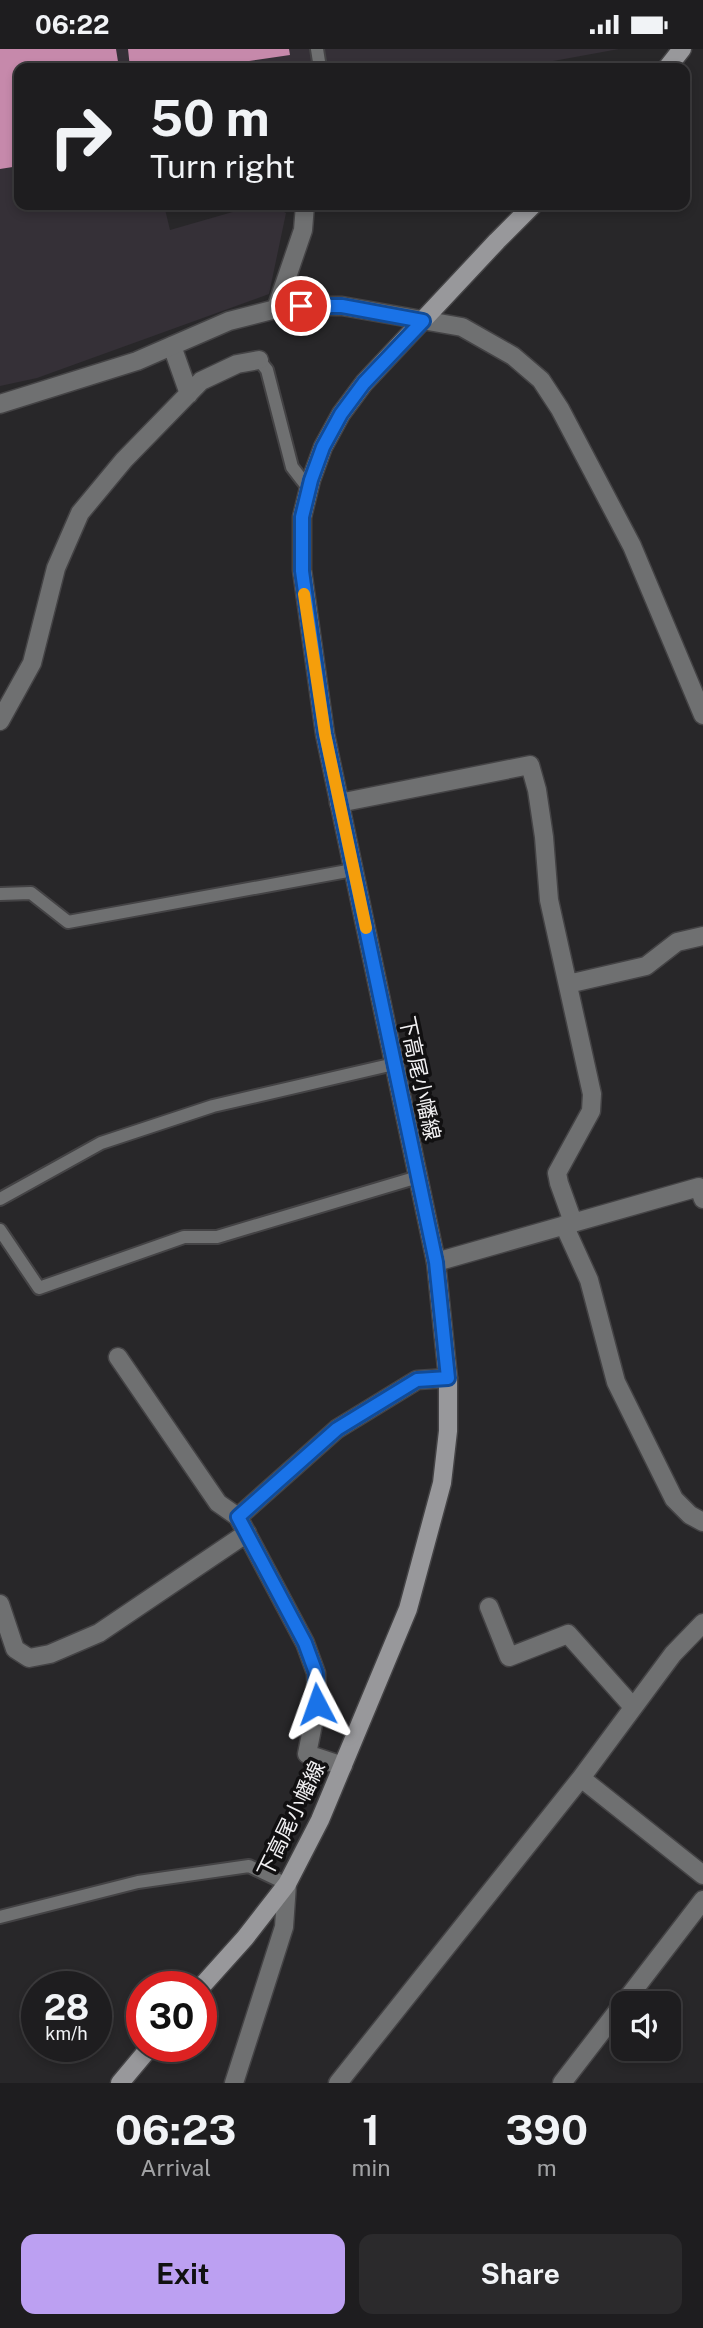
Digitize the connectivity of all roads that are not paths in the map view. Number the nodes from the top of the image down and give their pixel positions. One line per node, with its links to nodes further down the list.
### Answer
1 (682, 49): 2 (main road)
2 (671, 63)
3 (305, 210): 5 (street)
4 (528, 210): 6 (main road, 下高尾小幡線)
5 (276, 309): 6 (street); 7 (street)
6 (423, 321): 11 (main road, 下高尾小幡線); 12 (street)
7 (172, 346): 9 (street); 10 (street)
8 (259, 360): 9 (street); 11 (lane)
9 (189, 394): 13 (street)
10 (0, 404)
11 (309, 489): 14 (main road, 下高尾小幡線)
12 (703, 715)
13 (0, 721)
14 (339, 803): 15 (main road, 下高尾小幡線); 18 (street)
15 (354, 870): 16 (lane); 19 (main road, 下高尾小幡線)
16 (0, 894)
17 (703, 936): 18 (street)
18 (568, 984): 23 (street)
19 (394, 1063): 20 (main road, 下高尾小幡線); 21 (lane)
20 (418, 1177): 24 (lane); 25 (main road, 下高尾小幡線)
21 (0, 1199)
22 (703, 1199): 23 (street)
23 (568, 1224): 25 (street); 28 (street)
24 (0, 1230)
25 (436, 1262): 27 (main road, 下高尾小幡線)
26 (118, 1357): 29 (street)
27 (448, 1378): 29 (street); 34 (main road, 下高尾小幡線)
28 (703, 1522)
29 (242, 1525): 30 (street); 34 (street)
30 (0, 1604)
31 (489, 1607): 33 (street)
32 (703, 1623): 33 (street)
33 (634, 1707): 35 (street)
34 (343, 1766): 37 (main road, 下高尾小幡線)
35 (581, 1778): 36 (street); 46 (street)
36 (703, 1875)
37 (288, 1884): 39 (lane); 40 (main road, 下高尾小幡線); 45 (street)
38 (703, 1900): 41 (street)
39 (0, 1917)
40 (214, 1971)
41 (633, 1991)
42 (611, 2020): 47 (street)
43 (138, 2062): 44 (main road)
44 (120, 2083)
45 (234, 2083)
46 (338, 2083)
47 (562, 2083)

